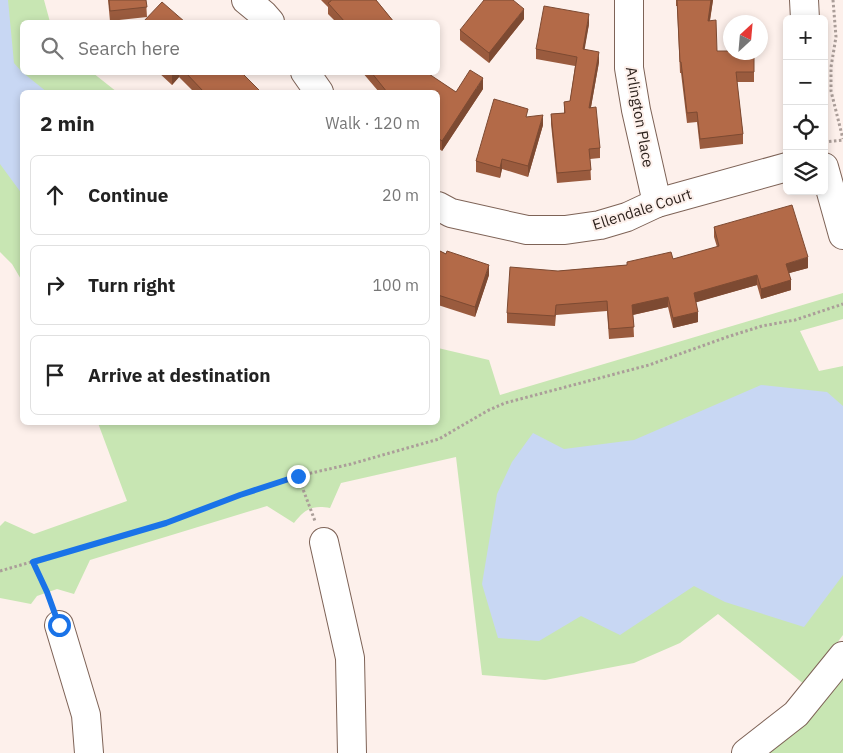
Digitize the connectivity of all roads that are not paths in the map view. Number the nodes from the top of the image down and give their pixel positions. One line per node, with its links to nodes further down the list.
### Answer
1 (246, 0): 5 (street)
2 (629, 0): 10 (street, Arlington Place)
3 (804, 0): 4 (street)
4 (805, 15)
5 (268, 20)
6 (307, 75): 7 (street)
7 (318, 90)
8 (783, 168): 10 (street, Ellendale Court)
9 (828, 181): 12 (street)
10 (657, 203): 11 (street, Ellendale Court)
11 (440, 207)
12 (843, 235)
13 (324, 542): 17 (street)
14 (59, 625): 16 (street)
15 (843, 656): 18 (street)
16 (89, 753)
17 (352, 753)
18 (746, 753)

